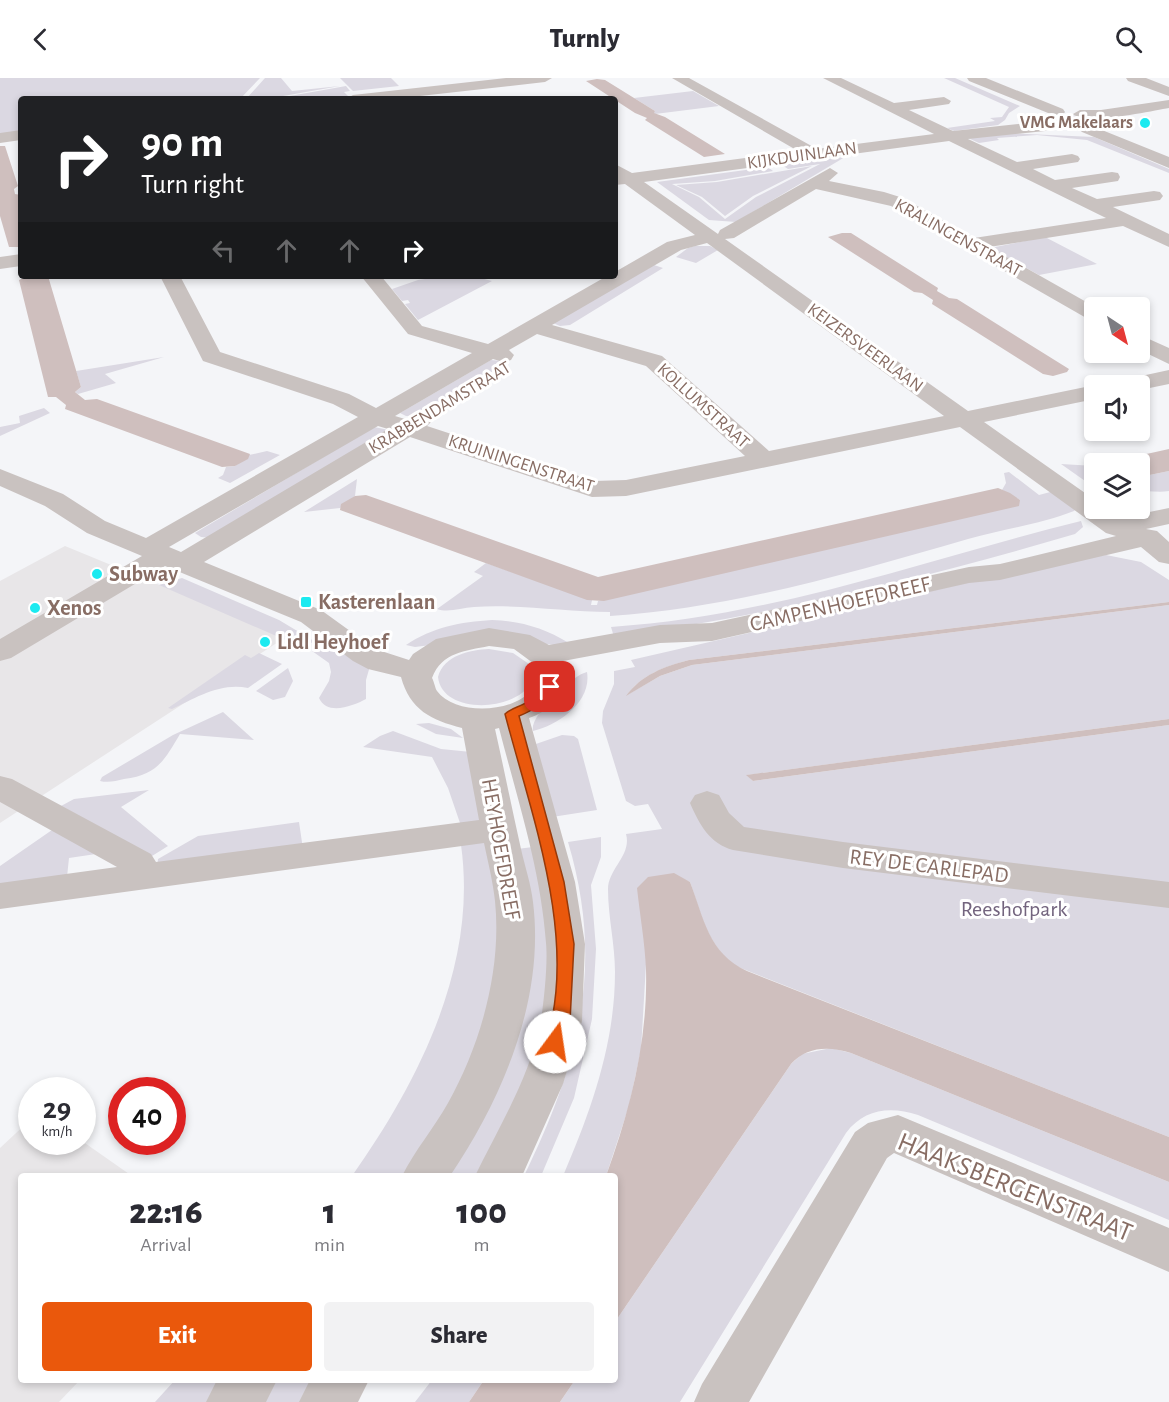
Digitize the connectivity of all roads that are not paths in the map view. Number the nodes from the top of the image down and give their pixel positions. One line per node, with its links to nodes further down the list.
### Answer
1 (545, 78): 8 (street)
2 (679, 78): 31 (street)
3 (853, 78): 7 (street)
4 (959, 78): 22 (street)
5 (974, 78): 19 (street)
6 (1133, 78): 11 (street)
7 (832, 79): 12 (street)
8 (496, 83): 9 (street); 13 (street)
9 (466, 87): 14 (street); 15 (street)
10 (893, 90): 12 (street)
11 (1169, 92)
12 (862, 93): 18 (street)
13 (511, 94)
14 (350, 96)
15 (388, 96)
16 (944, 101): 18 (street)
17 (1169, 106): 20 (street); 24 (street)
18 (892, 108): 23 (street)
19 (1058, 112): 20 (street); 22 (street)
20 (1080, 114): 24 (street)
21 (979, 117): 23 (street)
22 (1041, 120): 24 (street); 26 (street, KIJKDUINLAAN)
23 (933, 127): 26 (street)
24 (1080, 127): 33 (street)
25 (18, 135): 27 (street)
26 (951, 136): 29 (street); 30 (street, KIJKDUINLAAN)
27 (0, 138)
28 (1041, 144): 29 (street)
29 (970, 145): 34 (street)
30 (857, 148): 31 (street, KIJKDUINLAAN); 37 (street, KRABBENDAMSTRAAT)
31 (814, 154): 35 (street, KIJKDUINLAAN)
32 (1072, 159): 34 (street)
33 (1169, 163)
34 (1016, 167): 38 (street)
35 (620, 176): 43 (street, KEIZERSVEERLAAN)
36 (1112, 177): 38 (street)
37 (813, 183): 43 (street, KRABBENDAMSTRAAT); 45 (street, KRALINGENSTRAAT)
38 (1054, 185): 40 (street)
39 (1154, 196): 40 (street)
40 (1095, 205): 41 (street)
41 (1133, 223): 42 (street); 44 (street); 45 (street)
42 (1169, 223)
43 (719, 236): 46 (street, KRABBENDAMSTRAAT); 66 (street, KEIZERSVEERLAAN)
44 (1169, 241)
45 (971, 244): 53 (street, KRALINGENSTRAAT)
46 (651, 259): 49 (street, KRABBENDAMSTRAAT); 55 (street, KRABBENDAMSTRAAT)
47 (18, 260): 48 (street)
48 (0, 263)
49 (618, 275)
50 (172, 279): 65 (street, KRUININGENSTRAAT)
51 (373, 279): 57 (street)
52 (612, 279): 54 (street, KRABBENDAMSTRAAT)
53 (1084, 309)
54 (537, 327): 55 (street, KOLLUMSTRAAT); 57 (street, KRABBENDAMSTRAAT)
55 (564, 334): 59 (street, KRABBENDAMSTRAAT); 68 (street, KOLLUMSTRAAT)
56 (1150, 346): 58 (street)
57 (491, 352): 59 (street); 65 (street, KRABBENDAMSTRAAT)
58 (1169, 357)
59 (519, 360): 61 (street, KRABBENDAMSTRAAT)
60 (1169, 376): 62 (street)
61 (489, 378)
62 (1150, 380)
63 (1084, 394): 66 (street, KRUININGENSTRAAT)
64 (440, 408): 67 (street, KRABBENDAMSTRAAT)
65 (378, 418): 67 (street, KRUININGENSTRAAT); 73 (street, KRABBENDAMSTRAAT)
66 (965, 419): 68 (street, KRUININGENSTRAAT); 72 (street, KEIZERSVEERLAAN)
67 (408, 428): 68 (street, KRUININGENSTRAAT); 73 (street, KRABBENDAMSTRAAT)
68 (764, 460)
69 (0, 477): 73 (street)
70 (1169, 516): 72 (street, CAMPENHOEFDREEF)
71 (1158, 534): 72 (street, CAMPENHOEFDREEF); 74 (street, CAMPENHOEFDREEF)
72 (1117, 535): 75 (street); 78 (street, CAMPENHOEFDREEF)
73 (165, 556): 76 (street); 77 (street)
74 (1169, 556)
75 (1169, 570)
76 (0, 652)
77 (425, 663): 78 (street); 79 (street)
78 (548, 665): 79 (street)
79 (494, 716): 82 (street, HEYHOEFDREEF); 87 (street, HEYHOEFDREEF)
80 (0, 787): 83 (street)
81 (707, 803): 84 (street, REY DE CARLEPAD)
82 (499, 829): 83 (street); 86 (street, HEYHOEFDREEF)
83 (139, 877): 85 (street)
84 (1169, 895)
85 (0, 896)
86 (427, 1173)
87 (500, 1173)
88 (1169, 1250): 93 (street, HAAKSBERGENSTRAAT)
89 (248, 1383): 91 (street)
90 (341, 1383): 92 (street)
91 (232, 1402)
92 (325, 1402)
93 (720, 1402)

